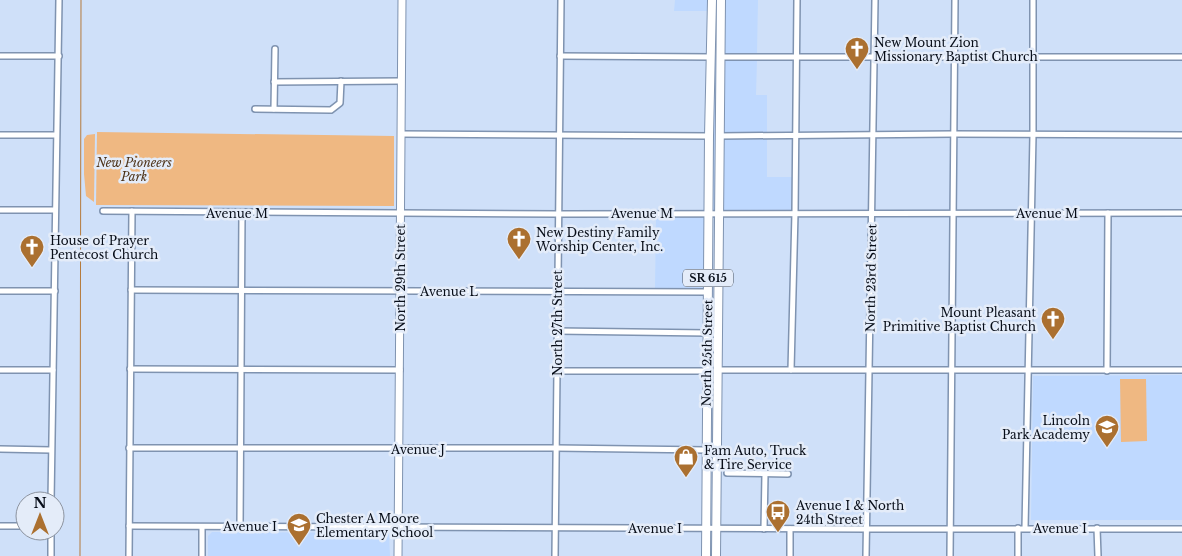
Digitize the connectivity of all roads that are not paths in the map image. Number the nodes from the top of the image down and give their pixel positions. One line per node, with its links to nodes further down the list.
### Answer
1 (59, 0): 12 (street)
2 (402, 0): 22 (street, North 29th Street)
3 (561, 0): 13 (street, North 27th Street)
4 (714, 0): 15 (main road, North 25th Street / SR 615); 16 (main road)
5 (721, 0): 16 (main road, North 25th Street / SR 615)
6 (797, 0): 17 (street)
7 (875, 0): 18 (street, North 23rd Street)
8 (955, 0): 19 (street)
9 (1033, 0): 14 (street)
10 (275, 49): 23 (street)
11 (0, 56): 12 (street)
12 (58, 56): 29 (street)
13 (560, 56): 15 (street); 30 (street, North 27th Street)
14 (1032, 56): 19 (street); 20 (street); 31 (street)
15 (711, 57): 33 (main road, North 25th Street / SR 615)
16 (720, 57): 17 (street); 34 (main road, North 25th Street / SR 615)
17 (796, 57): 18 (street); 35 (street)
18 (875, 57): 19 (street); 36 (street, North 23rd Street)
19 (954, 57): 27 (street)
20 (1182, 57)
21 (341, 81): 22 (street); 23 (street); 25 (street)
22 (402, 81): 26 (street, North 29th Street)
23 (274, 82): 25 (street)
24 (255, 109): 25 (street)
25 (274, 109)
26 (401, 134): 30 (street); 41 (street, North 29th Street)
27 (953, 134): 31 (street); 36 (street); 42 (street)
28 (0, 135): 29 (street)
29 (56, 135): 38 (street)
30 (558, 135): 33 (street); 50 (street, North 27th Street)
31 (1033, 135): 32 (street); 47 (street)
32 (1182, 135)
33 (709, 136): 44 (main road, North 25th Street / SR 615)
34 (719, 136): 35 (street); 45 (main road, North 25th Street / SR 615)
35 (796, 136): 36 (street); 46 (street)
36 (873, 136): 51 (street, North 23rd Street)
37 (0, 210): 38 (street)
38 (55, 210): 55 (street)
39 (103, 211): 40 (street, Avenue M)
40 (132, 212): 43 (street, Avenue M); 52 (street)
41 (400, 212): 43 (street, Avenue M); 50 (street, Avenue M); 56 (street, North 29th Street)
42 (954, 212): 47 (street, Avenue M); 51 (street, Avenue M); 70 (street)
43 (242, 213): 53 (street)
44 (708, 213): 45 (street, Avenue M); 50 (street, Avenue M); 58 (main road, North 25th Street / SR 615)
45 (719, 213): 46 (street, Avenue M); 68 (main road, North 25th Street / SR 615)
46 (795, 213): 51 (street, Avenue M); 69 (street)
47 (1030, 213): 48 (street, Avenue M); 71 (street)
48 (1108, 213): 49 (street, Avenue M); 75 (street)
49 (1182, 213)
50 (558, 214): 57 (street, North 27th Street)
51 (872, 214): 63 (street, North 23rd Street)
52 (131, 290): 53 (street, Avenue L); 62 (street)
53 (242, 290): 56 (street, Avenue L); 66 (street)
54 (0, 291): 55 (street)
55 (55, 291): 65 (street)
56 (400, 291): 57 (street, Avenue L); 67 (street, North 29th Street)
57 (558, 291): 58 (street, Avenue L); 60 (street, North 27th Street)
58 (708, 292): 59 (main road, North 25th Street / SR 615)
59 (708, 304): 61 (main road, North 25th Street / SR 615); 68 (main road)
60 (557, 331): 61 (street); 73 (street, North 27th Street)
61 (708, 333): 74 (main road, North 25th Street / SR 615)
62 (130, 369): 66 (street); 76 (street)
63 (870, 369): 69 (street); 70 (street); 103 (street, North 23rd Street)
64 (0, 370): 65 (street)
65 (53, 370): 81 (street)
66 (242, 370): 67 (street); 77 (street)
67 (400, 370): 80 (street, North 29th Street)
68 (717, 370): 69 (street); 95 (main road, North 25th Street / SR 615)
69 (791, 370)
70 (953, 370): 71 (street); 98 (street)
71 (1029, 370): 75 (street); 100 (street)
72 (1182, 370): 75 (street)
73 (557, 371): 74 (street); 78 (street, North 27th Street)
74 (707, 371): 82 (main road, North 25th Street / SR 615)
75 (1107, 371)
76 (129, 448): 77 (street, Avenue J); 89 (street)
77 (241, 448): 80 (street, Avenue J); 90 (street)
78 (556, 448): 80 (street, Avenue J); 82 (street, Avenue J); 93 (street, North 27th Street)
79 (0, 449): 81 (street)
80 (399, 449): 92 (street, North 29th Street)
81 (51, 450): 86 (street)
82 (706, 450): 94 (main road, North 25th Street / SR 615)
83 (727, 474): 84 (street)
84 (766, 474): 85 (street); 96 (street)
85 (788, 474)
86 (51, 491)
87 (0, 526): 88 (street)
88 (15, 526)
89 (129, 526): 91 (street, Avenue I); 106 (street)
90 (240, 526): 91 (street, Avenue I); 92 (street, Avenue I)
91 (202, 527): 107 (street)
92 (399, 527): 93 (street, Avenue I); 108 (street, North 29th Street)
93 (556, 528): 94 (street, Avenue I); 109 (street, North 27th Street)
94 (706, 528): 95 (street, Avenue I); 110 (main road, North 25th Street / SR 615)
95 (716, 528): 96 (street, Avenue I); 111 (main road, North 25th Street / SR 615)
96 (764, 528): 97 (street, Avenue I)
97 (790, 528): 103 (street, Avenue I); 112 (street)
98 (950, 528): 99 (street, Avenue I); 103 (street, Avenue I); 114 (street)
99 (1018, 528): 100 (street, Avenue I); 115 (street)
100 (1025, 528): 101 (street, Avenue I)
101 (1097, 528): 102 (street, Avenue I); 116 (street)
102 (1182, 528)
103 (866, 529): 113 (street, North 23rd Street)
104 (51, 541): 105 (street)
105 (51, 556)
106 (129, 556)
107 (202, 556)
108 (398, 556)
109 (555, 556)
110 (706, 556)
111 (716, 556)
112 (790, 556)
113 (866, 556)
114 (950, 556)
115 (1018, 556)
116 (1098, 556)

